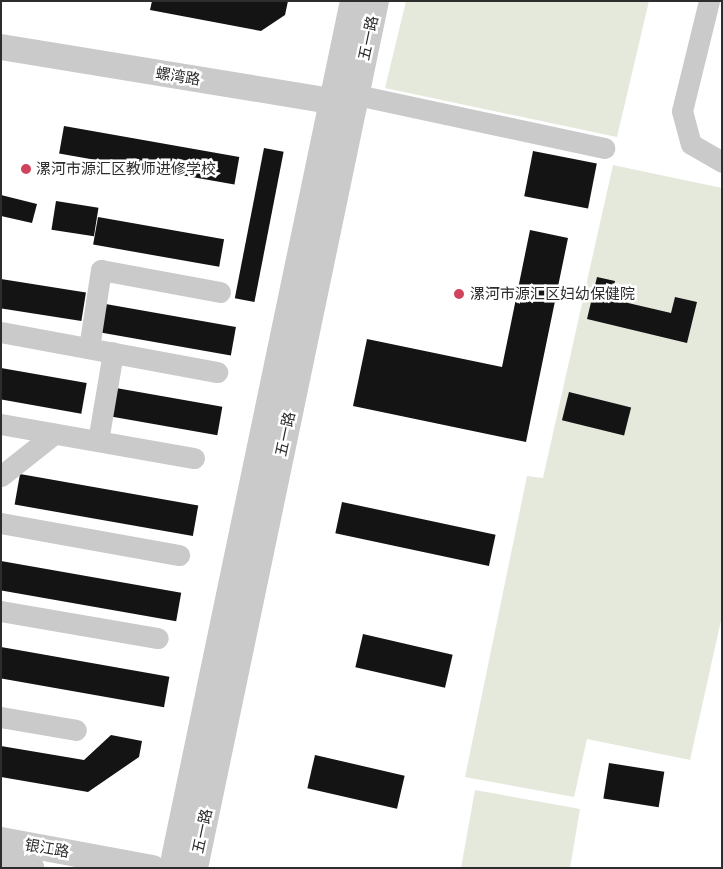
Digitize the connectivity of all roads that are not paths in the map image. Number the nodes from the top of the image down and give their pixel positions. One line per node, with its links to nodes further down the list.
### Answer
1 (354, 1): 7 (street, 五一路)
2 (376, 1): 7 (street, 五一路)
3 (708, 1): 9 (street)
4 (717, 1): 5 (street)
5 (722, 6)
6 (1, 47): 7 (street, 螺湾路)
7 (348, 100): 8 (street); 30 (street, 五一路); 31 (street, 五一路)
8 (604, 148)
9 (722, 162)
10 (220, 292): 12 (street)
11 (1, 332): 12 (street)
12 (89, 348): 13 (street)
13 (113, 352): 14 (street); 17 (street)
14 (217, 372)
15 (1, 424): 16 (street)
16 (54, 434): 17 (street); 19 (street)
17 (98, 442): 18 (street)
18 (194, 458)
19 (1, 476)
20 (1, 524): 21 (street)
21 (179, 555)
22 (1, 611): 23 (street)
23 (158, 638)
24 (1, 717): 25 (street)
25 (76, 730)
26 (1, 840): 29 (street, 银江路)
27 (1, 862): 28 (street, 银江路)
28 (31, 868)
29 (152, 868)
30 (172, 868)
31 (195, 868)

